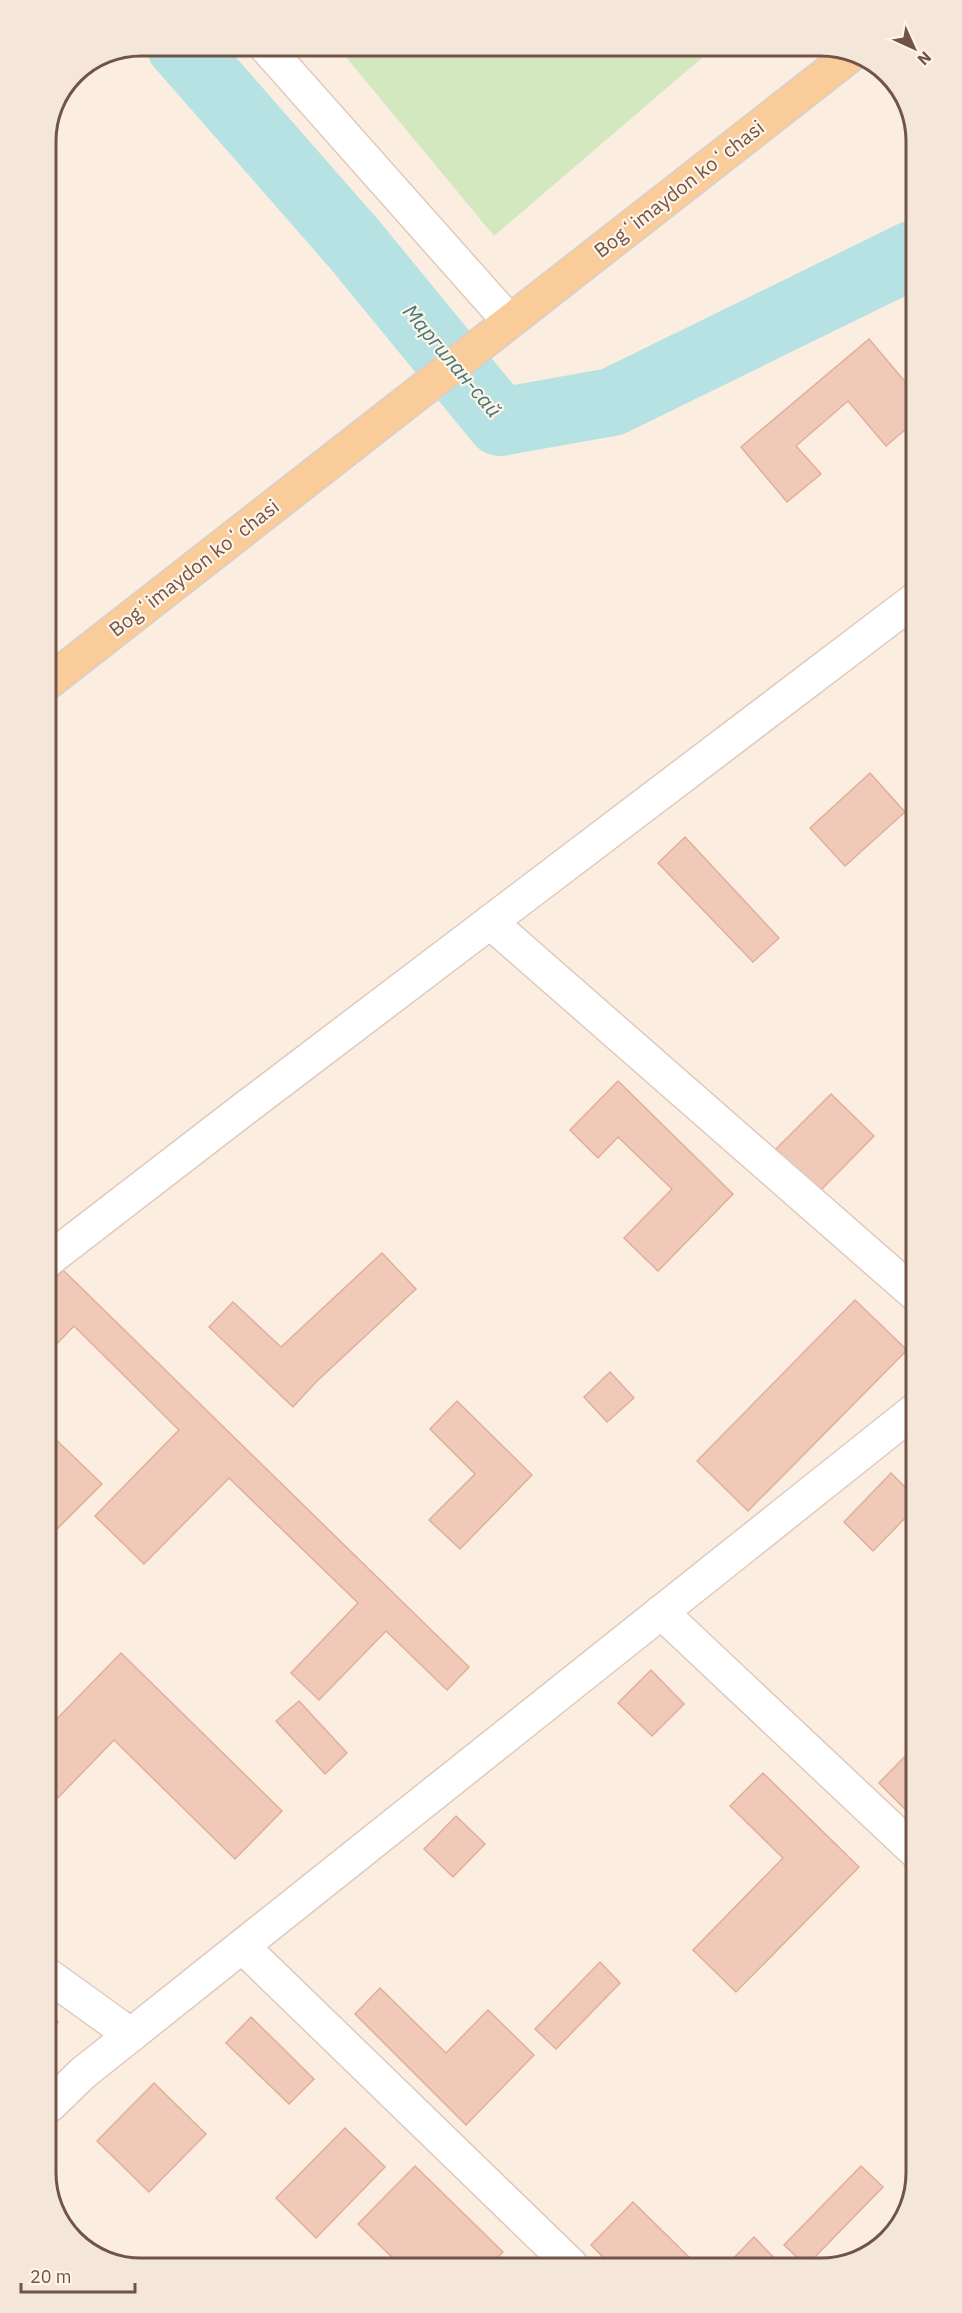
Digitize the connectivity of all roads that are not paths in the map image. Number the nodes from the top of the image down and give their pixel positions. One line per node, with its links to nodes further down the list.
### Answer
1 (274, 56): 3 (street)
2 (845, 59): 3 (main road, Bogʻimaydon koʻchasi)
3 (508, 322): 5 (main road, Bogʻimaydon koʻchasi)
4 (906, 607): 6 (street)
5 (56, 676)
6 (490, 922): 7 (street); 8 (street)
7 (56, 1254)
8 (906, 1286)
9 (906, 1417): 10 (street)
10 (661, 1612): 11 (street); 12 (street)
11 (906, 1843)
12 (243, 1947): 14 (street); 16 (street)
13 (56, 1980): 14 (street)
14 (131, 2035): 15 (street)
15 (56, 2099)
16 (563, 2258)

